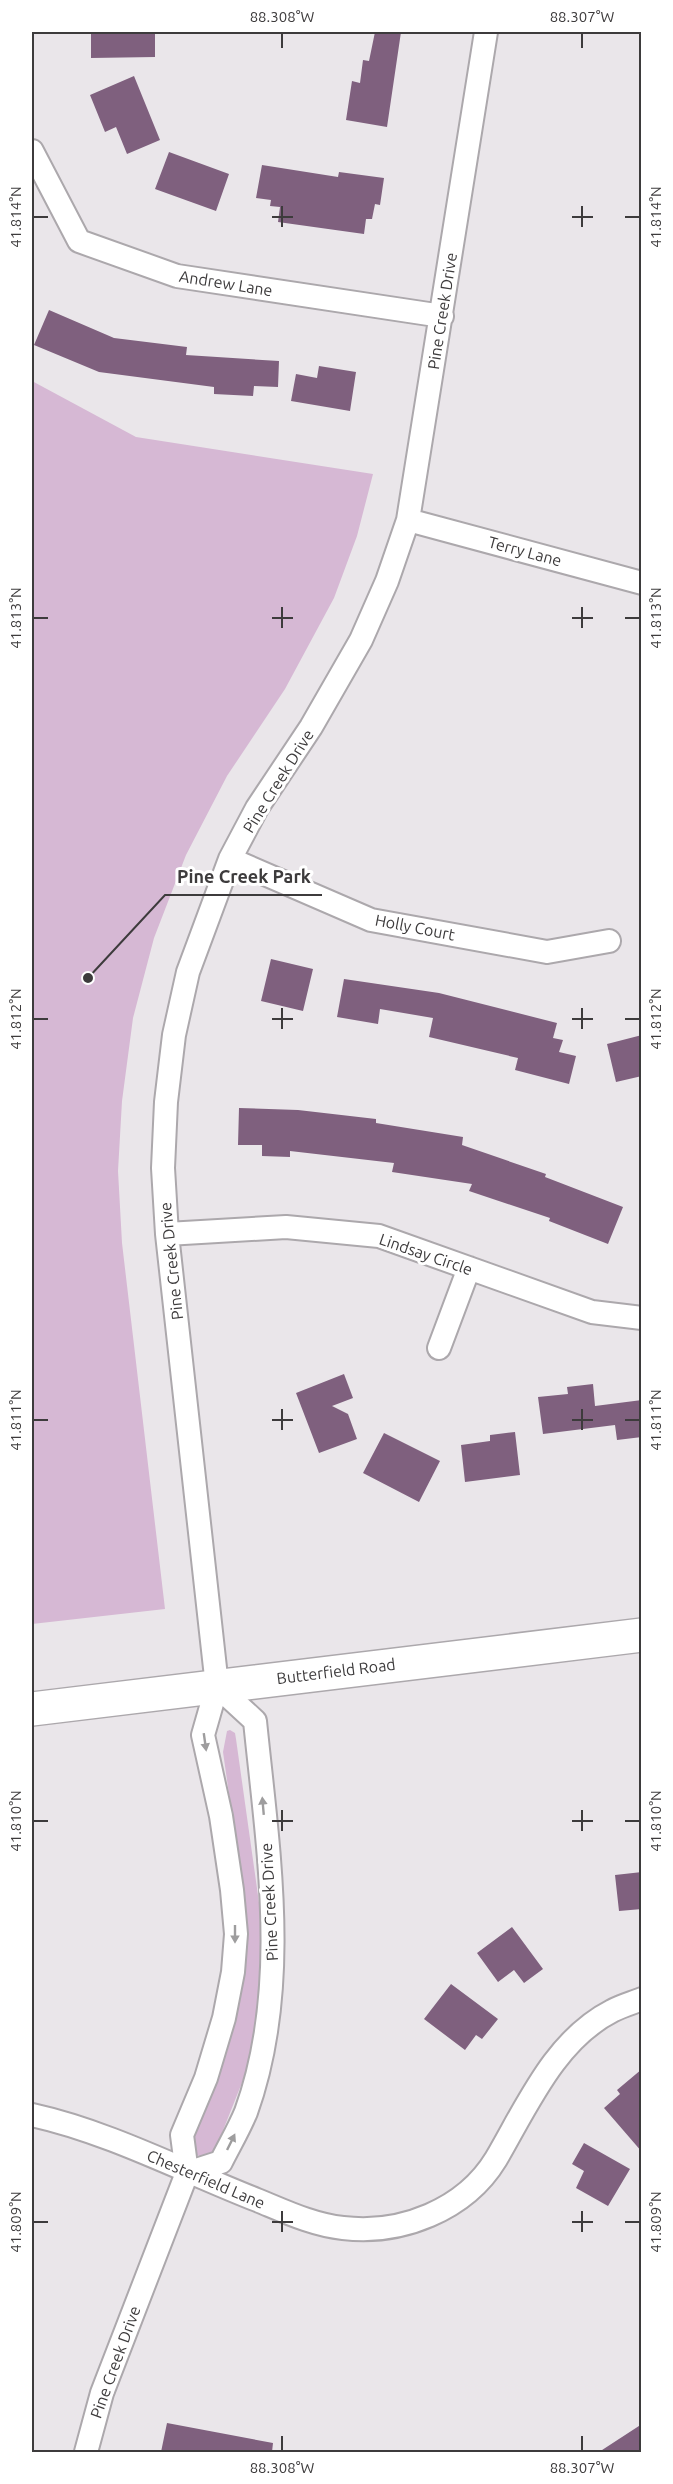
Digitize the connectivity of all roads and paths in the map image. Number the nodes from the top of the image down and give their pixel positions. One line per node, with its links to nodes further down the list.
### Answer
1 (486, 32): 3 (street, Pine Creek Drive)
2 (32, 151): 3 (street, Andrew Lane)
3 (442, 316): 4 (street, Pine Creek Drive)
4 (408, 520): 5 (street, Terry Lane); 6 (street, Pine Creek Drive)
5 (642, 583)
6 (230, 860): 7 (street, Holly Court); 8 (street, Pine Creek Drive)
7 (609, 941)
8 (167, 1234): 9 (street, Lindsay Circle); 13 (street, Pine Creek Drive)
9 (469, 1268): 10 (street, Lindsay Circle); 11 (street)
10 (642, 1318)
11 (439, 1348)
12 (642, 1635): 13 (main road, Butterfield Road)
13 (217, 1686): 14 (main road, Butterfield Road); 17 (street, Pine Creek Drive, one-way to 17); 17 (street, Pine Creek Drive, one-way to 13)
14 (32, 1709)
15 (642, 1999): 17 (street, Chesterfield Lane)
16 (32, 2115): 17 (street, Chesterfield Lane)
17 (187, 2173): 18 (street, Pine Creek Drive)
18 (86, 2452)

